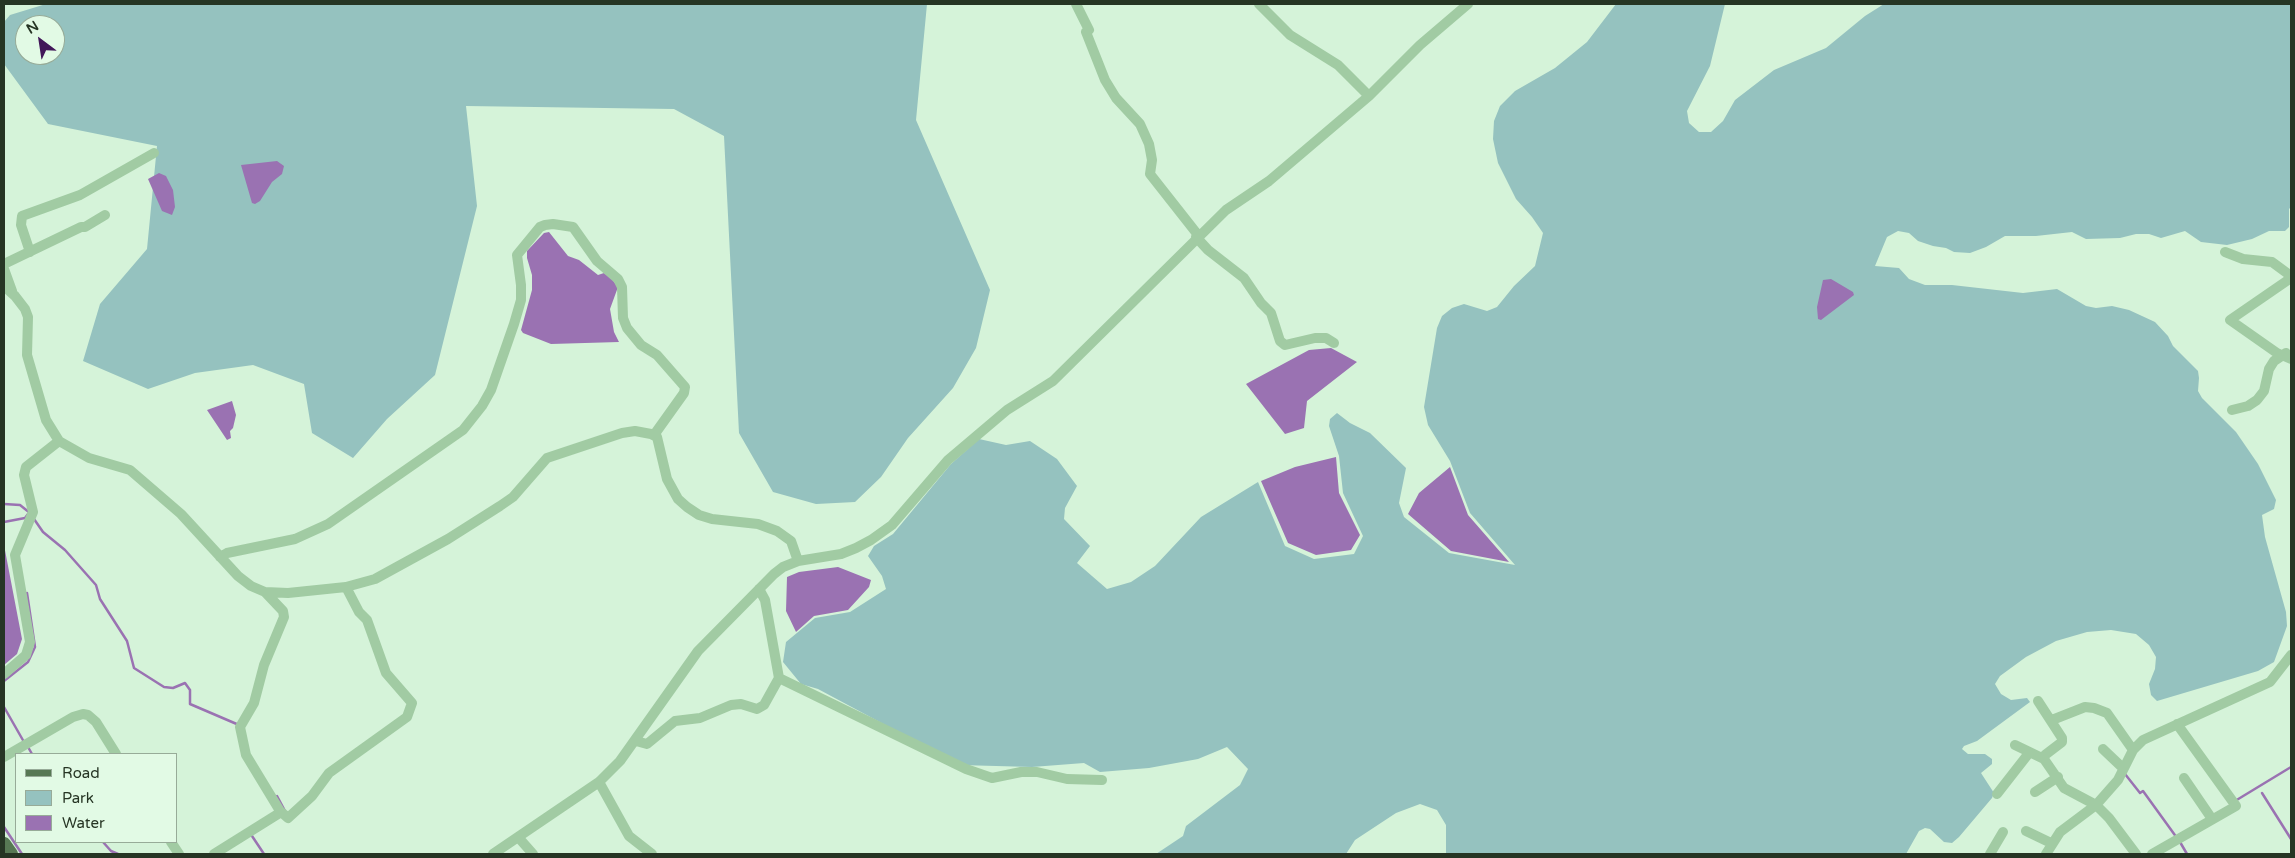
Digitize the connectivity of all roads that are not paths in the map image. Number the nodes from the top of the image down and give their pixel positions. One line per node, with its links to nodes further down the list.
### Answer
1 (1076, 4): 7 (street)
2 (1259, 4): 4 (street)
3 (1468, 4): 4 (street)
4 (1370, 96): 7 (street)
5 (154, 153): 8 (street)
6 (105, 215): 8 (street)
7 (1197, 236): 15 (street); 21 (street)
8 (30, 252): 10 (street)
9 (2224, 252): 12 (street)
10 (4, 264)
11 (4, 269): 14 (street)
12 (2291, 277): 16 (street)
13 (4, 286): 14 (street)
14 (15, 296): 19 (street)
15 (1334, 343)
16 (2289, 355): 17 (street)
17 (2232, 410)
18 (654, 435): 20 (street); 21 (street); 22 (street)
19 (59, 441): 20 (street); 26 (street)
20 (220, 557): 24 (street)
21 (798, 561): 23 (street)
22 (346, 586): 24 (street); 47 (street)
23 (759, 590): 27 (street); 31 (street)
24 (265, 592): 47 (street)
25 (2291, 655): 30 (street)
26 (4, 674)
27 (779, 678): 31 (street); 42 (street)
28 (2038, 701): 29 (street)
29 (2052, 720): 34 (street); 38 (street)
30 (2177, 724): 34 (street); 48 (street)
31 (636, 741): 43 (street)
32 (2015, 745): 35 (street)
33 (2103, 749): 39 (street)
34 (2133, 750): 39 (street)
35 (2029, 752): 38 (street); 45 (street)
36 (115, 753): 37 (street)
37 (4, 757)
38 (2044, 759): 40 (street)
39 (2123, 768): 46 (street)
40 (2058, 777): 44 (street); 46 (street)
41 (2184, 778): 48 (street)
42 (1102, 780)
43 (599, 782): 51 (street); 58 (street)
44 (2036, 792)
45 (1997, 794)
46 (2096, 805): 53 (street); 61 (street)
47 (282, 813): 55 (street)
48 (2211, 817): 62 (street)
49 (2026, 831): 53 (street)
50 (2003, 832): 59 (street)
51 (518, 837): 56 (street); 57 (street)
52 (172, 843): 54 (street)
53 (2051, 843): 60 (street)
54 (179, 854)
55 (214, 854)
56 (493, 854)
57 (533, 854)
58 (652, 854)
59 (1990, 854)
60 (2046, 854)
61 (2136, 854)
62 (2152, 854)

